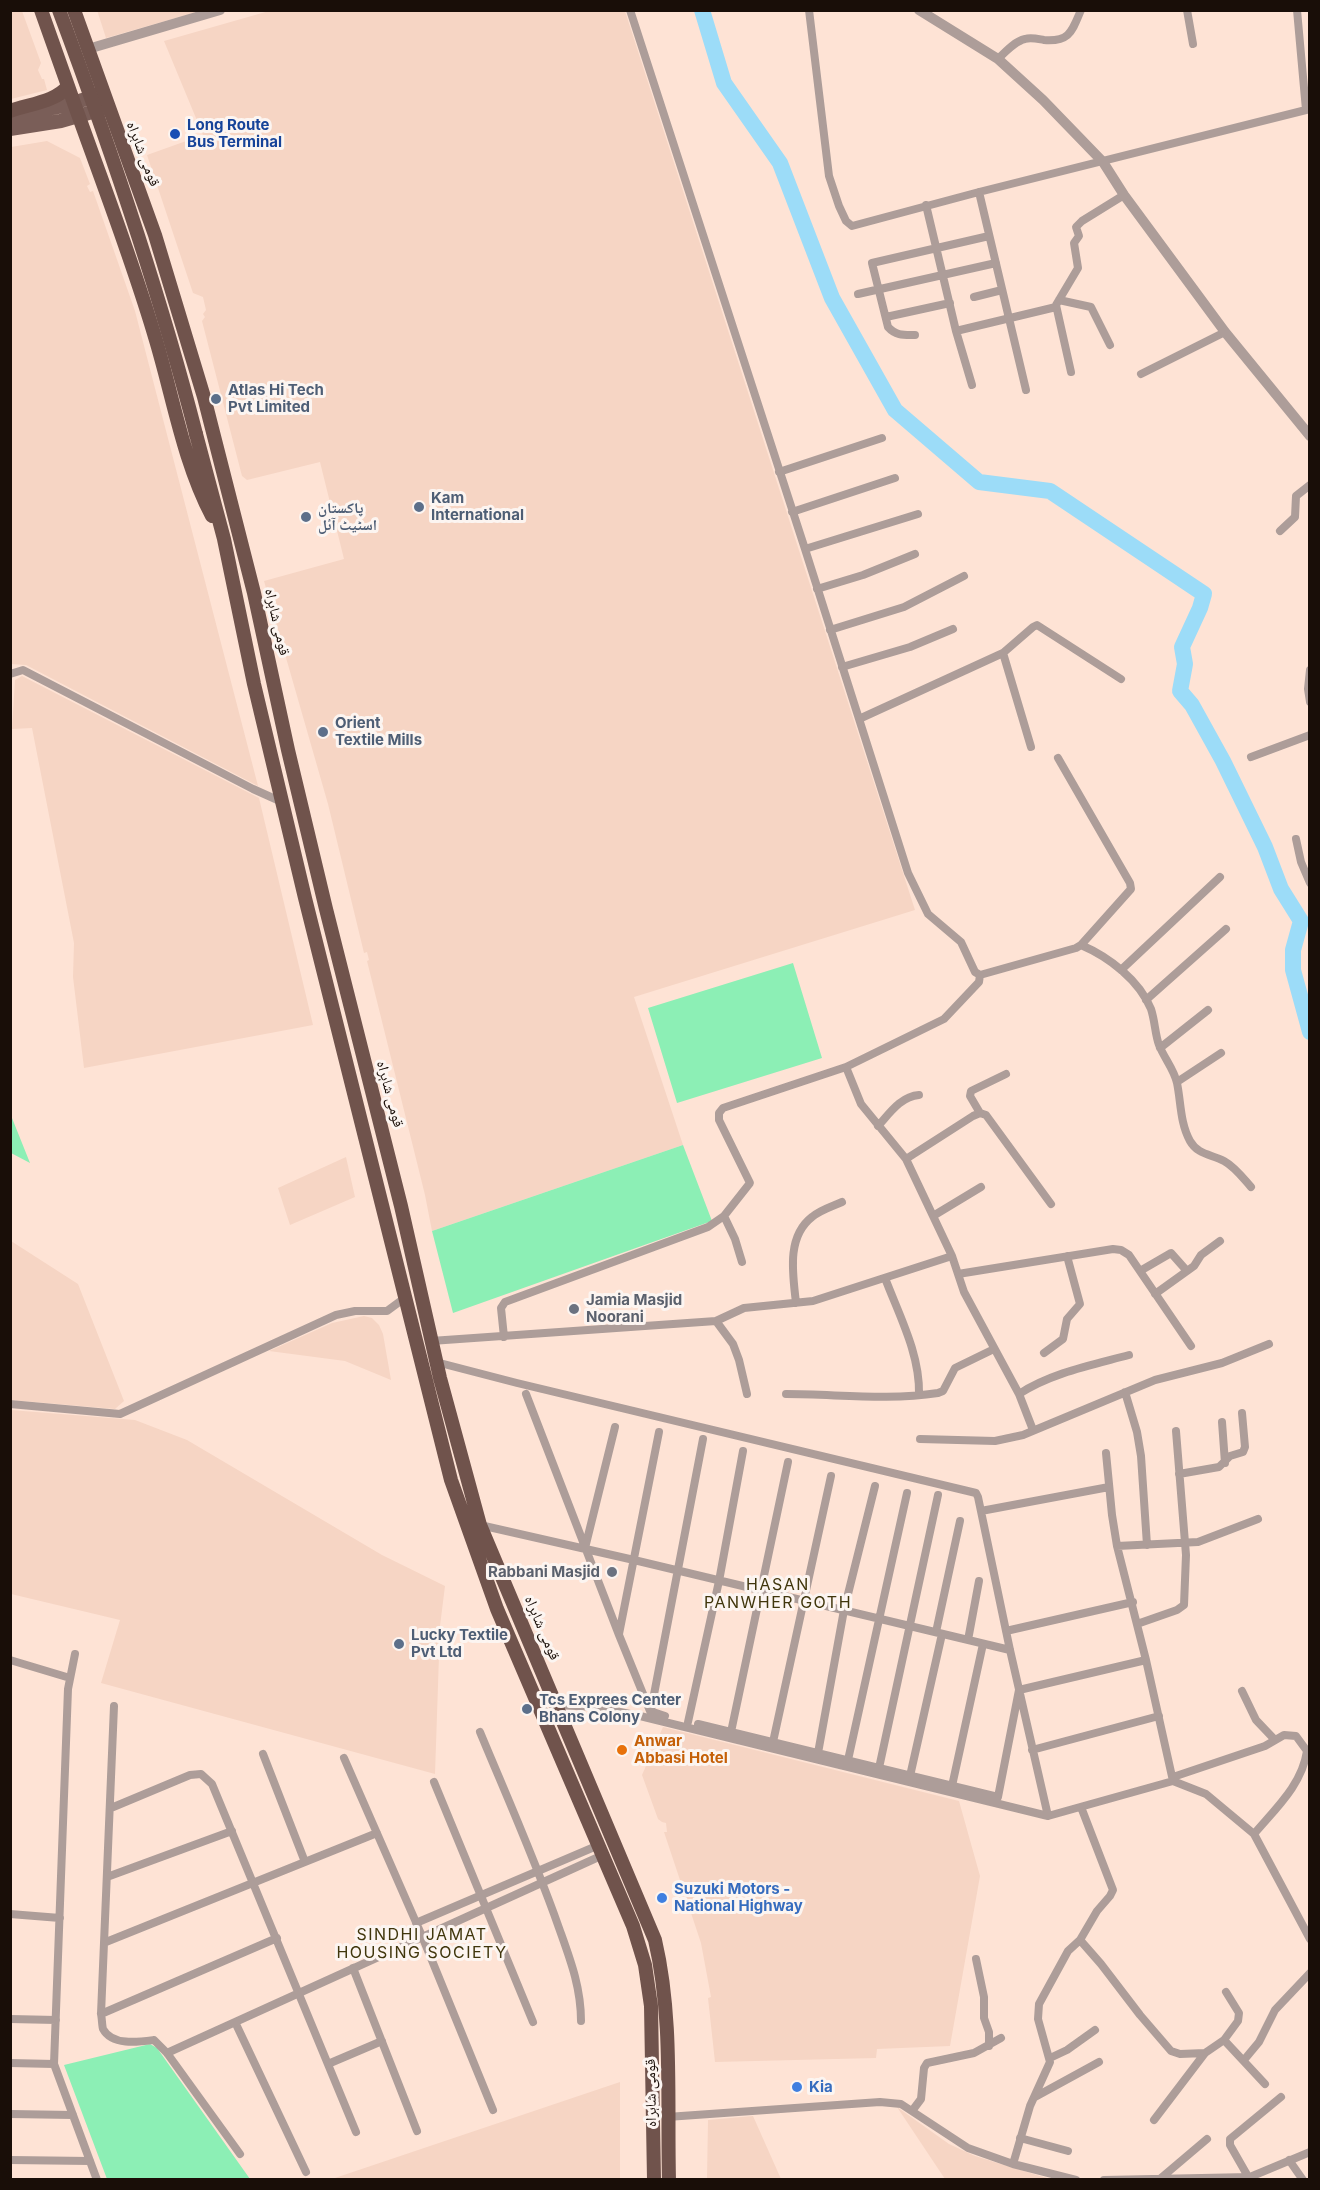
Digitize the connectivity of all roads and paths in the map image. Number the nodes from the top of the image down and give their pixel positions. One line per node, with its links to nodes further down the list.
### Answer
1 (41, 10): 14 (highway)
2 (59, 10): 54 (highway, قومی شاہراہ, bridge)
3 (74, 10): 12 (highway, قومی شاہراہ)
4 (220, 10): 12 (street)
5 (630, 10): 48 (street)
6 (809, 10): 25 (street)
7 (919, 10): 13 (street)
8 (1081, 10): 13 (street)
9 (1187, 10): 11 (street)
10 (1297, 10): 18 (street)
11 (1193, 44)
12 (88, 49): 15 (highway, قومی شاہراہ)
13 (998, 59): 22 (street)
14 (68, 86): 16 (highway); 19 (highway)
15 (103, 93): 16 (main road); 17 (highway, قومی شاہراہ)
16 (74, 103): 19 (main road); 20 (highway)
17 (108, 107): 20 (main road); 110 (highway, قومی شاہراہ)
18 (1308, 109): 22 (street)
19 (10, 113)
20 (78, 117): 21 (main road); 54 (highway)
21 (10, 129)
22 (1102, 162): 23 (street); 24 (street)
23 (979, 192): 25 (street); 26 (street)
24 (1124, 195): 35 (street); 39 (street)
25 (926, 205): 27 (street)
26 (989, 236): 27 (street); 28 (street)
27 (936, 248): 29 (street); 30 (street)
28 (996, 263): 29 (street); 31 (street)
29 (943, 275): 30 (street); 34 (street)
30 (879, 289): 32 (street); 36 (street)
31 (1002, 290): 33 (street); 37 (street)
32 (858, 294)
33 (974, 297)
34 (950, 303): 36 (street); 38 (street)
35 (1058, 304): 37 (street); 41 (street); 42 (street)
36 (886, 317): 40 (street)
37 (1009, 318): 38 (street); 45 (street)
38 (956, 331): 44 (street)
39 (1225, 332): 43 (street); 46 (street)
40 (915, 335)
41 (1110, 345)
42 (1071, 372)
43 (1141, 374)
44 (972, 385)
45 (1026, 390)
46 (1310, 435)
47 (882, 438): 48 (street)
48 (779, 472): 51 (street)
49 (895, 478): 51 (street)
50 (1310, 485): 53 (street)
51 (792, 512): 55 (street)
52 (918, 514): 55 (street)
53 (1280, 531)
54 (224, 539): 72 (highway, قومی شاہراہ)
55 (806, 549): 58 (street)
56 (915, 554): 58 (street)
57 (964, 576): 60 (street)
58 (817, 589): 60 (street)
59 (953, 629): 62 (street)
60 (830, 630): 62 (street)
61 (1003, 652): 65 (street); 67 (street); 69 (street)
62 (842, 667): 67 (street)
63 (1310, 670): 66 (street)
64 (10, 674): 72 (street)
65 (1121, 679)
66 (1310, 702)
67 (859, 719): 79 (street)
68 (1310, 735): 70 (street)
69 (1031, 747)
70 (1251, 757)
71 (1058, 758): 77 (street)
72 (283, 802): 106 (highway, قومی شاہراہ)
73 (1296, 839): 75 (street)
74 (1220, 877): 78 (street)
75 (1310, 883)
76 (1226, 929): 80 (street)
77 (1081, 945): 78 (street); 79 (street)
78 (1121, 970): 80 (street)
79 (980, 975): 84 (street)
80 (1146, 1000): 82 (street)
81 (1208, 1010): 82 (street)
82 (1160, 1048): 86 (street)
83 (1221, 1053): 86 (street)
84 (846, 1067): 89 (street); 95 (street)
85 (1006, 1074): 88 (street)
86 (1177, 1082): 92 (street)
87 (919, 1095): 89 (street)
88 (980, 1113): 90 (street); 94 (street)
89 (878, 1126): 90 (street)
90 (906, 1159): 96 (street)
91 (981, 1187): 96 (street)
92 (1251, 1187)
93 (842, 1202): 107 (street)
94 (1051, 1204)
95 (724, 1216): 100 (street); 109 (street)
96 (933, 1216): 98 (street)
97 (1220, 1241): 102 (street)
98 (952, 1256): 103 (street); 104 (street)
99 (1067, 1256): 101 (street); 103 (street); 114 (street)
100 (742, 1262)
101 (1140, 1271): 102 (street); 105 (street)
102 (1187, 1271): 105 (street)
103 (958, 1275): 113 (street)
104 (885, 1278): 107 (street); 121 (street)
105 (1155, 1294): 112 (street)
106 (407, 1296): 123 (street); 198 (highway, قومی شاہراہ)
107 (796, 1303): 108 (street)
108 (716, 1321): 109 (street); 119 (street)
109 (504, 1337): 110 (street)
110 (431, 1341): 116 (highway, قومی شاہراہ)
111 (1269, 1344): 117 (street)
112 (1191, 1346)
113 (994, 1349): 121 (street); 122 (street)
114 (1044, 1353)
115 (1129, 1355): 122 (street)
116 (436, 1362): 142 (street); 145 (highway, قومی شاہراہ)
117 (1125, 1392): 127 (street); 147 (street)
118 (526, 1394): 149 (street)
119 (747, 1394)
120 (786, 1394): 121 (street)
121 (919, 1394)
122 (1019, 1394): 127 (street)
123 (10, 1404)
124 (1242, 1413): 135 (street)
125 (1222, 1422): 135 (street)
126 (615, 1427): 149 (street)
127 (1033, 1430): 131 (street)
128 (1176, 1431): 136 (street)
129 (659, 1432): 150 (street)
130 (703, 1439): 151 (street)
131 (920, 1439)
132 (743, 1451): 152 (street)
133 (1106, 1453): 139 (street)
134 (788, 1462): 154 (street)
135 (1225, 1463): 136 (street)
136 (1179, 1474): 146 (street)
137 (831, 1476): 155 (street)
138 (875, 1486): 157 (street)
139 (1109, 1487): 142 (street); 148 (street)
140 (907, 1493): 158 (street)
141 (938, 1495): 160 (street)
142 (981, 1511): 161 (street)
143 (1258, 1519): 146 (street)
144 (960, 1521): 162 (street)
145 (480, 1525): 149 (street); 173 (highway, قومی شاہراہ)
146 (1185, 1542): 147 (street); 159 (street)
147 (1147, 1545): 148 (street)
148 (1118, 1546): 156 (street)
149 (585, 1549): 150 (street); 163 (street)
150 (634, 1560): 151 (street); 163 (street)
151 (676, 1570): 152 (street); 175 (street)
152 (719, 1581): 154 (street); 177 (street)
153 (979, 1581): 164 (street)
154 (761, 1591): 155 (street); 179 (street)
155 (804, 1601): 157 (street); 181 (street)
156 (1133, 1602): 159 (street); 161 (street)
157 (844, 1611): 158 (street); 184 (street)
158 (880, 1619): 160 (street); 186 (street)
159 (1137, 1624): 169 (street)
160 (909, 1626): 162 (street); 187 (street)
161 (1006, 1631): 166 (street)
162 (939, 1633): 164 (street); 188 (street)
163 (619, 1635): 175 (street)
164 (968, 1640): 165 (street)
165 (983, 1644): 166 (street); 191 (street)
166 (1010, 1650): 171 (street)
167 (75, 1654): 170 (street)
168 (10, 1660): 170 (street)
169 (1146, 1660): 171 (street); 176 (street)
170 (70, 1678): 207 (street)
171 (1019, 1690): 182 (street); 191 (street)
172 (1242, 1691): 180 (street)
173 (557, 1705): 194 (street); 245 (highway, قومی شاہراہ)
174 (114, 1706): 193 (street)
175 (651, 1711): 177 (street)
176 (1159, 1716): 182 (street); 189 (street)
177 (688, 1722): 179 (street)
178 (480, 1732): 200 (street)
179 (731, 1732): 181 (street)
180 (1275, 1740): 189 (street); 197 (street)
181 (773, 1742): 184 (street)
182 (1032, 1750): 194 (street)
183 (262, 1754): 199 (street)
184 (818, 1754): 186 (street)
185 (344, 1758): 196 (street)
186 (848, 1760): 187 (street)
187 (879, 1768): 188 (street)
188 (910, 1776): 191 (street)
189 (1173, 1779): 192 (street); 197 (street)
190 (434, 1782): 204 (street)
191 (952, 1786)
192 (1081, 1807): 194 (street); 212 (street)
193 (111, 1808): 195 (street); 201 (street)
194 (1048, 1816)
195 (232, 1831): 201 (street); 203 (street)
196 (377, 1833): 199 (street); 208 (street)
197 (1254, 1834): 211 (street)
198 (601, 1850): 200 (street); 202 (street); 263 (highway, قومی شاہراہ)
199 (305, 1862): 203 (street)
200 (538, 1871): 202 (street); 204 (street)
201 (108, 1877): 213 (street)
202 (543, 1882): 205 (street); 222 (street)
203 (254, 1883): 210 (street); 213 (street)
204 (481, 1895): 205 (street); 208 (street)
205 (486, 1908): 209 (street); 224 (street)
206 (10, 1914): 207 (street)
207 (60, 1918): 221 (street)
208 (416, 1923): 209 (street)
209 (422, 1936): 215 (street); 241 (street)
210 (277, 1938): 218 (street); 219 (street)
211 (1310, 1939)
212 (1080, 1940): 231 (street); 232 (street)
213 (106, 1942): 219 (street)
214 (976, 1959): 229 (street)
215 (353, 1968): 218 (street); 228 (street)
216 (1310, 1973): 233 (street)
217 (1226, 1992): 227 (street)
218 (299, 1993): 223 (street); 237 (street)
219 (101, 2014): 230 (street)
220 (10, 2019): 221 (street)
221 (56, 2020): 236 (street)
222 (581, 2021)
223 (235, 2022): 230 (street); 258 (street)
224 (533, 2022)
225 (1095, 2030): 232 (street)
226 (1001, 2038): 229 (street)
227 (1224, 2040): 231 (street); 233 (street)
228 (382, 2041): 237 (street); 247 (street)
229 (989, 2046): 242 (street)
230 (167, 2053): 253 (street)
231 (1205, 2053): 246 (street)
232 (1050, 2058): 239 (street)
233 (1244, 2060): 238 (street)
234 (1099, 2062): 239 (street)
235 (10, 2063): 236 (street)
236 (54, 2064): 244 (street)
237 (328, 2064): 248 (street)
238 (1265, 2084)
239 (1035, 2097): 249 (street)
240 (1281, 2097): 260 (street)
241 (493, 2110)
242 (912, 2111): 245 (street); 257 (street)
243 (10, 2114): 244 (street)
244 (73, 2115): 256 (street)
245 (667, 2117): 264 (highway, قومی شاہراہ)
246 (1154, 2120)
247 (417, 2131)
248 (356, 2132)
249 (1020, 2138): 251 (street); 257 (street)
250 (1207, 2139): 259 (street)
251 (1068, 2151)
252 (1310, 2152): 255 (street)
253 (240, 2154)
254 (10, 2160): 256 (street)
255 (1289, 2160): 260 (street); 267 (street)
256 (90, 2162): 262 (street)
257 (1013, 2164): 265 (street)
258 (306, 2172)
259 (1161, 2178): 261 (street); 266 (street)
260 (1250, 2178): 261 (street)
261 (1179, 2179)
262 (97, 2180)
263 (654, 2180)
264 (669, 2180)
265 (1076, 2180)
266 (1104, 2180)
267 (1303, 2180)

